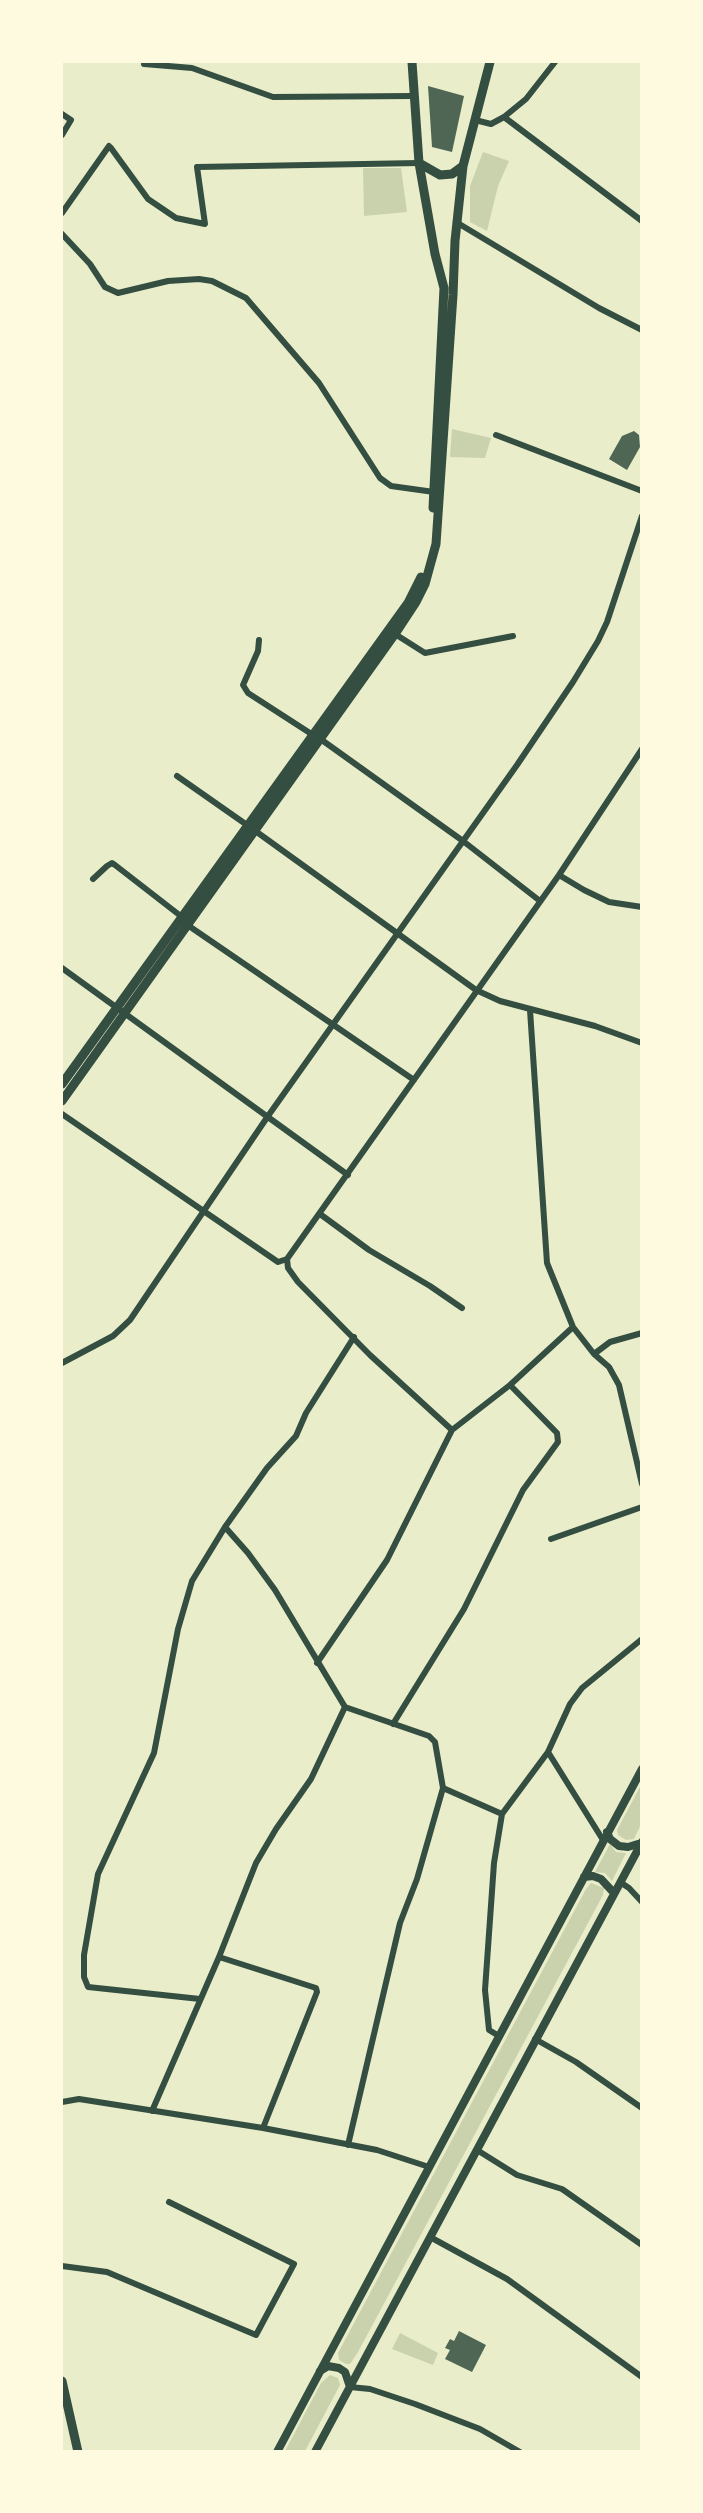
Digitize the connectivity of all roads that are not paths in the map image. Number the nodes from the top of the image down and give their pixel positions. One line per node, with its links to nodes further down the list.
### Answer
1 (412, 62): 5 (main road)
2 (490, 62): 8 (main road)
3 (555, 62): 7 (street)
4 (144, 64): 5 (street)
5 (414, 96): 10 (main road)
6 (62, 114): 9 (street)
7 (504, 117): 8 (street); 13 (street)
8 (475, 120): 11 (main road)
9 (62, 135)
10 (419, 163): 11 (main road); 12 (street); 19 (main road)
11 (463, 166): 14 (main road)
12 (62, 213)
13 (642, 221)
14 (456, 222): 16 (street); 21 (main road)
15 (62, 234): 19 (street)
16 (642, 330)
17 (496, 435): 18 (street)
18 (642, 491)
19 (434, 492): 24 (main road)
20 (642, 516): 28 (street)
21 (395, 634): 22 (street); 24 (main road)
22 (513, 636)
23 (259, 640): 24 (street)
24 (316, 736): 27 (main road); 28 (street)
25 (641, 752): 29 (street)
26 (177, 776): 27 (street)
27 (251, 827): 33 (main road); 34 (street)
28 (463, 841): 31 (street); 34 (street)
29 (559, 875): 31 (street); 32 (street)
30 (93, 879): 33 (street)
31 (540, 901): 36 (street)
32 (642, 907)
33 (184, 920): 37 (main road); 39 (street)
34 (398, 933): 36 (street); 39 (street)
35 (62, 968): 37 (street)
36 (476, 990): 38 (street); 41 (street)
37 (120, 1010): 42 (main road); 43 (main road); 45 (street)
38 (530, 1010): 40 (street); 51 (street)
39 (333, 1024): 41 (street); 45 (street)
40 (642, 1043)
41 (414, 1080): 46 (street)
42 (62, 1084)
43 (62, 1101)
44 (62, 1114): 47 (street)
45 (268, 1116): 46 (street); 47 (street)
46 (348, 1175): 48 (street)
47 (202, 1211): 49 (street); 55 (street)
48 (320, 1214): 49 (street); 50 (street)
49 (288, 1259): 53 (street)
50 (462, 1308)
51 (573, 1327): 54 (street); 56 (street)
52 (642, 1333): 54 (street)
53 (354, 1338): 57 (street); 61 (street)
54 (594, 1353): 58 (street)
55 (62, 1363)
56 (510, 1385): 57 (street); 66 (street)
57 (452, 1430): 64 (street)
58 (641, 1475): 59 (street)
59 (642, 1484)
60 (642, 1508): 62 (street)
61 (225, 1527): 64 (street); 78 (street)
62 (551, 1539)
63 (642, 1639): 67 (street)
64 (317, 1663): 65 (street)
65 (345, 1707): 66 (street); 77 (street)
66 (393, 1724): 69 (street)
67 (548, 1752): 70 (street); 71 (street)
68 (642, 1769): 71 (main road)
69 (443, 1788): 70 (street); 85 (street)
70 (502, 1814): 79 (street)
71 (605, 1836): 72 (main road); 73 (main road)
72 (641, 1842): 74 (main road)
73 (584, 1877): 75 (main road); 79 (main road)
74 (620, 1882): 75 (main road); 76 (street)
75 (614, 1893): 80 (main road)
76 (642, 1902)
77 (219, 1957): 78 (street); 84 (street)
78 (200, 1999): 83 (street)
79 (499, 2036): 87 (main road)
80 (535, 2039): 82 (street); 86 (main road)
81 (62, 2102): 83 (street)
82 (642, 2108)
83 (152, 2111): 84 (street)
84 (263, 2128): 85 (street)
85 (348, 2145): 87 (street)
86 (477, 2150): 89 (main road); 90 (street)
87 (429, 2167): 92 (main road)
88 (169, 2202): 91 (street)
89 (430, 2236): 93 (street); 95 (main road)
90 (642, 2245)
91 (62, 2266)
92 (319, 2372): 95 (main road); 97 (main road)
93 (642, 2377)
94 (62, 2381): 96 (main road)
95 (350, 2387): 98 (main road); 99 (street)
96 (78, 2451)
97 (277, 2451)
98 (315, 2451)
99 (520, 2451)

